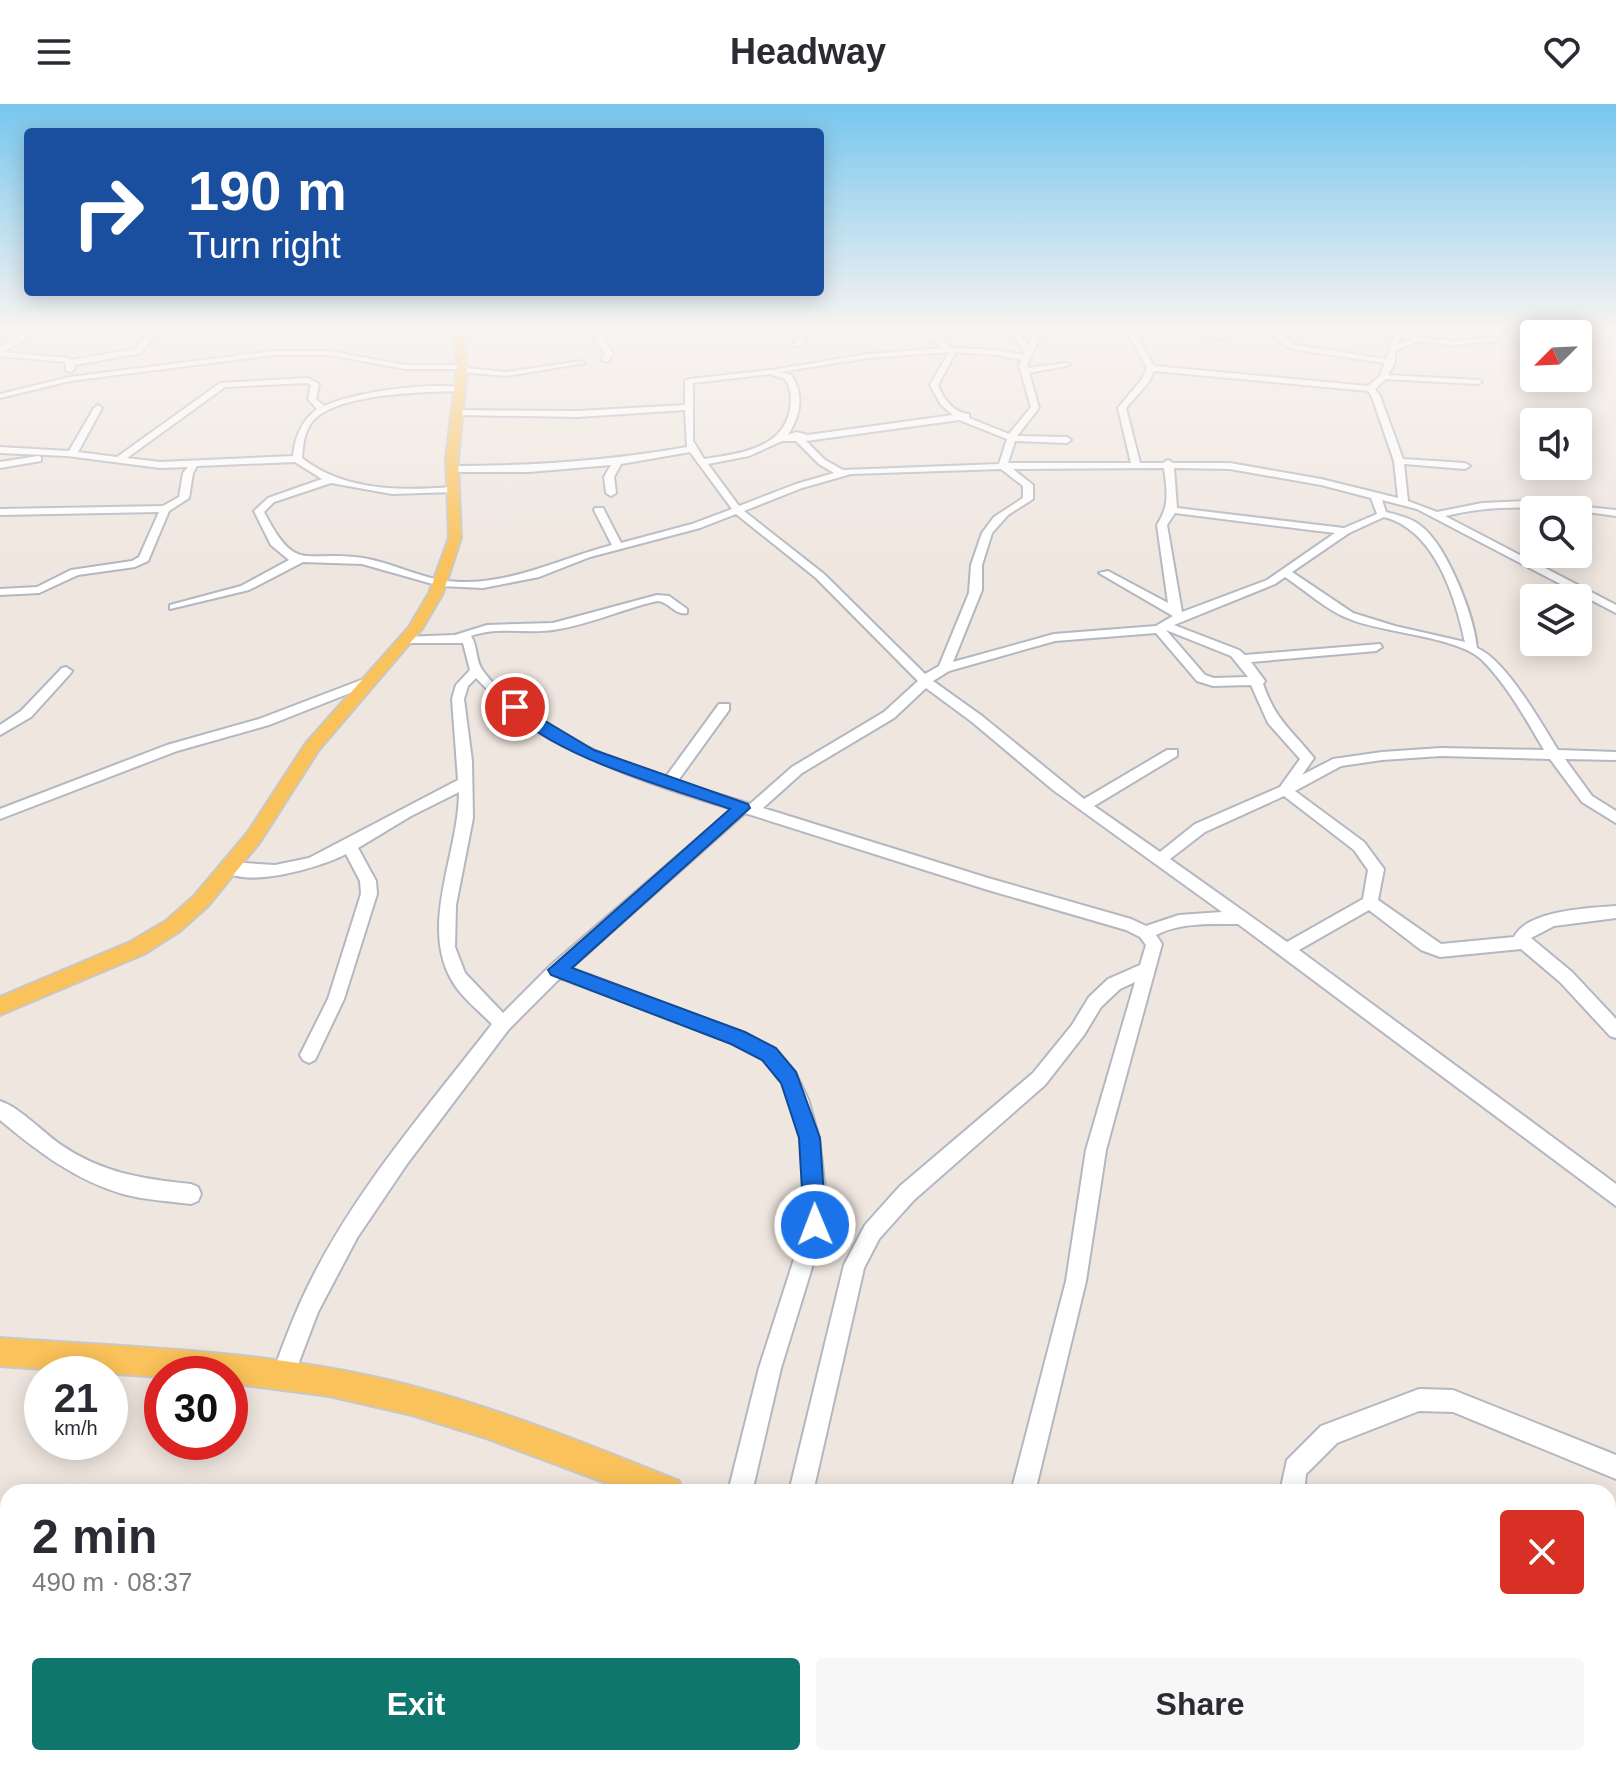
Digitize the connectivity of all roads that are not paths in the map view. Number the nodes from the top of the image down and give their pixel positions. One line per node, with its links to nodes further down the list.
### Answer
1 (689, 407): 21 (street)
2 (98, 408): 23 (street)
3 (192, 408): 26 (street)
4 (327, 408): 12 (street)
5 (457, 408): 13 (main road)
6 (681, 408): 13 (street)
7 (795, 408): 16 (street)
8 (949, 408): 15 (street)
9 (1035, 408): 19 (street)
10 (1122, 408): 32 (street)
11 (1380, 408): 27 (street)
12 (322, 409): 25 (street)
13 (456, 412): 37 (main road)
14 (977, 415): 15 (street)
15 (961, 416): 18 (street); 19 (street)
16 (789, 429): 17 (street); 18 (street)
17 (782, 438): 18 (street); 29 (street)
18 (798, 438): 38 (street)
19 (1011, 438): 20 (street); 34 (street)
20 (1067, 440)
21 (692, 449): 28 (street); 29 (street)
22 (0, 450): 23 (street)
23 (69, 454): 26 (street); 33 (street)
24 (553, 454): 36 (street)
25 (297, 459): 31 (street); 39 (street)
26 (117, 461): 31 (street)
27 (1399, 461): 35 (street); 43 (street)
28 (618, 462): 36 (street); 41 (street)
29 (703, 462): 48 (street)
30 (1168, 463): 32 (street); 42 (street); 46 (street)
31 (194, 464): 44 (street)
32 (1136, 464): 34 (street)
33 (0, 465)
34 (1003, 466): 38 (street); 69 (street)
35 (1465, 466)
36 (548, 468): 37 (street)
37 (452, 469): 40 (main road)
38 (841, 473): 48 (street)
39 (333, 479): 40 (street); 54 (street)
40 (452, 490): 57 (main road)
41 (611, 493)
42 (1375, 494): 43 (street); 50 (street)
43 (1403, 501): 51 (street)
44 (165, 509): 47 (street); 58 (street)
45 (599, 510): 53 (street)
46 (1172, 510): 52 (street); 62 (street)
47 (0, 512)
48 (739, 512): 53 (street); 74 (street)
49 (1616, 513): 51 (street)
50 (1382, 514): 52 (street); 67 (street)
51 (1438, 515): 60 (street)
52 (1345, 531): 56 (street)
53 (618, 547): 57 (street)
54 (300, 559): 57 (street); 59 (street)
55 (1104, 573): 62 (street)
56 (1286, 573): 62 (street); 67 (street)
57 (440, 583): 65 (main road)
58 (0, 592)
59 (174, 607)
60 (1616, 610)
61 (683, 611): 64 (street)
62 (1177, 614): 63 (street)
63 (1162, 627): 68 (street); 69 (street); 73 (street)
64 (459, 638): 65 (street); 71 (street)
65 (407, 639): 72 (main road)
66 (1376, 647): 68 (street)
67 (1472, 647): 78 (street)
68 (1243, 659): 73 (street)
69 (945, 668): 74 (street)
70 (66, 671): 76 (street)
71 (475, 671): 80 (street); 81 (street)
72 (369, 681): 85 (street); 89 (main road)
73 (1259, 681): 82 (street)
74 (926, 682): 83 (street); 84 (street)
75 (724, 707): 80 (street)
76 (0, 731)
77 (1172, 753): 83 (street)
78 (1553, 753): 79 (street); 82 (street); 86 (street)
79 (1616, 756)
80 (669, 782): 84 (street)
81 (465, 783): 87 (street); 99 (street)
82 (1285, 790): 88 (street); 90 (street)
83 (1085, 805): 88 (street)
84 (747, 809): 93 (street); 97 (street)
85 (0, 814)
86 (1616, 818)
87 (350, 847): 89 (street); 101 (street)
88 (1162, 859): 92 (street)
89 (229, 868): 98 (main road)
90 (1370, 902): 94 (street); 95 (street)
91 (1616, 912): 94 (street)
92 (1239, 918): 93 (street); 95 (street)
93 (1146, 933): 96 (street)
94 (1524, 942): 100 (street)
95 (1285, 951): 104 (street)
96 (1147, 969): 110 (street); 111 (street)
97 (557, 970): 99 (street); 109 (street)
98 (0, 1006)
99 (503, 1024): 106 (street)
100 (1616, 1031)
101 (309, 1055)
102 (0, 1109): 103 (street)
103 (191, 1194)
104 (1616, 1196)
105 (0, 1352): 106 (main road)
106 (283, 1375): 108 (main road)
107 (1616, 1467): 112 (street)
108 (647, 1484)
109 (742, 1484)
110 (803, 1484)
111 (1025, 1484)
112 (1293, 1484)

